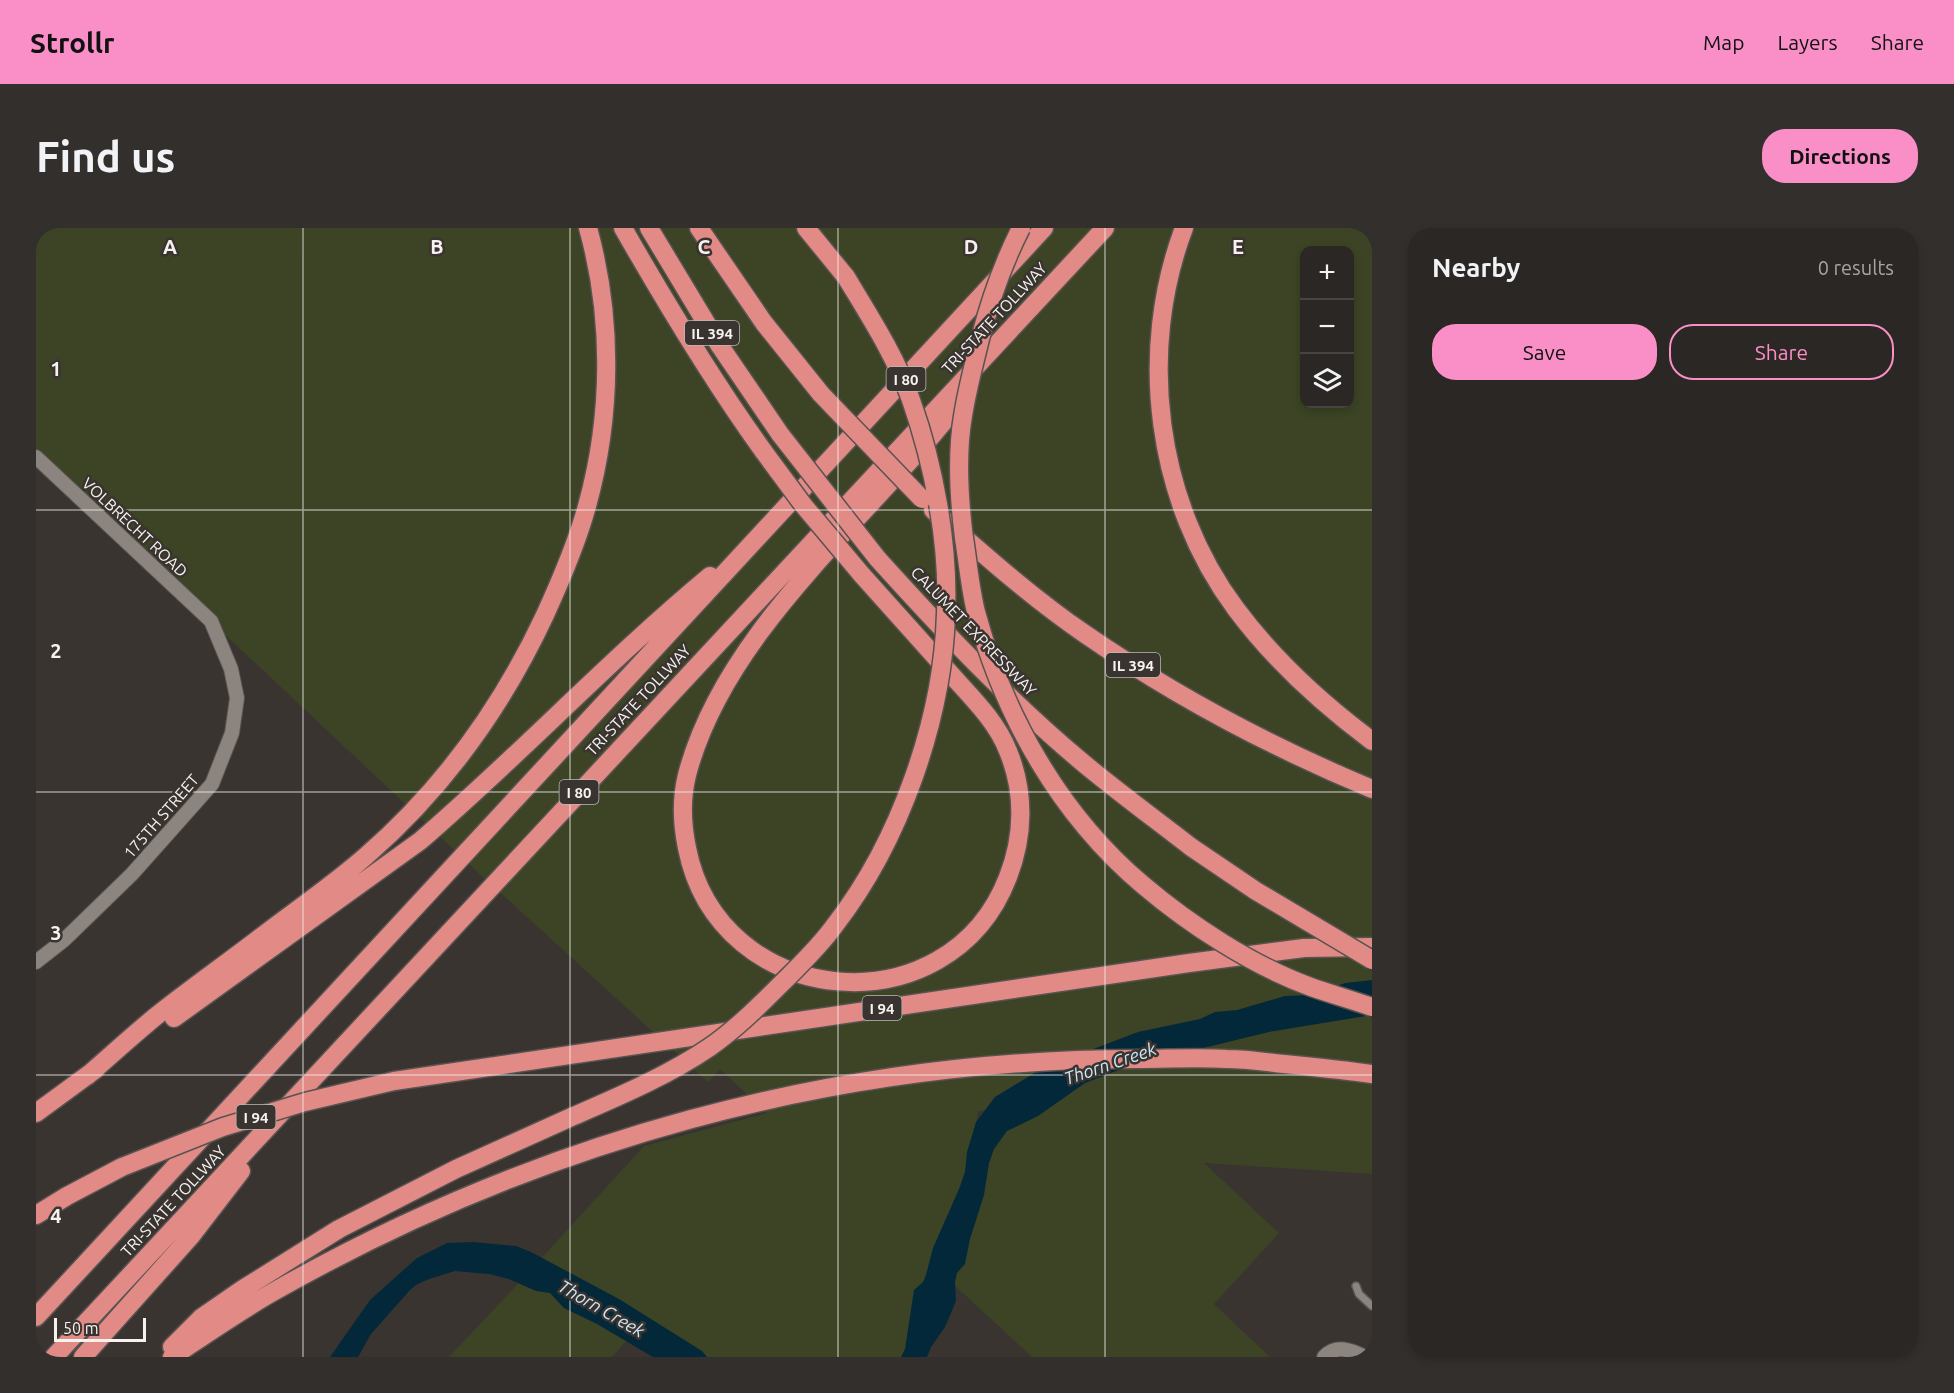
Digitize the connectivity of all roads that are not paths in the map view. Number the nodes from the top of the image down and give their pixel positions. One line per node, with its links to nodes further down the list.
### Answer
1 (588, 228): 21 (highway)
2 (623, 228): 10 (highway, bridge)
3 (649, 228): 17 (highway, CALUMET EXPRESSWAY / IL 394, bridge)
4 (699, 228): 15 (highway, IL 394, bridge)
5 (806, 228): 30 (highway, bridge)
6 (1022, 228): 19 (highway, bridge)
7 (1044, 228): 12 (highway, TRI-STATE TOLLWAY / I 80)
8 (1104, 228): 10 (highway, TRI-STATE TOLLWAY / I 80)
9 (1184, 228): 14 (highway)
10 (1030, 308): 22 (highway, TRI-STATE TOLLWAY / I 80)
11 (36, 457): 13 (street, VOLBRECHT ROAD)
12 (767, 529): 21 (highway); 27 (highway, TRI-STATE TOLLWAY / I 80)
13 (211, 621): 18 (street, 175TH STREET)
14 (1372, 741)
15 (1372, 789)
16 (1372, 947): 24 (highway, I 94, bridge)
17 (1372, 960)
18 (36, 962)
19 (1372, 1007)
20 (1372, 1074): 31 (highway)
21 (87, 1076): 23 (highway)
22 (313, 1078): 28 (highway, TRI-STATE TOLLWAY / I 80); 29 (highway)
23 (36, 1113)
24 (36, 1215)
25 (1356, 1286): 26 (lane)
26 (1372, 1306)
27 (36, 1317)
28 (54, 1357)
29 (83, 1357)
30 (163, 1357)
31 (172, 1357)
32 (1324, 1357): 33 (street)
33 (1365, 1357)

